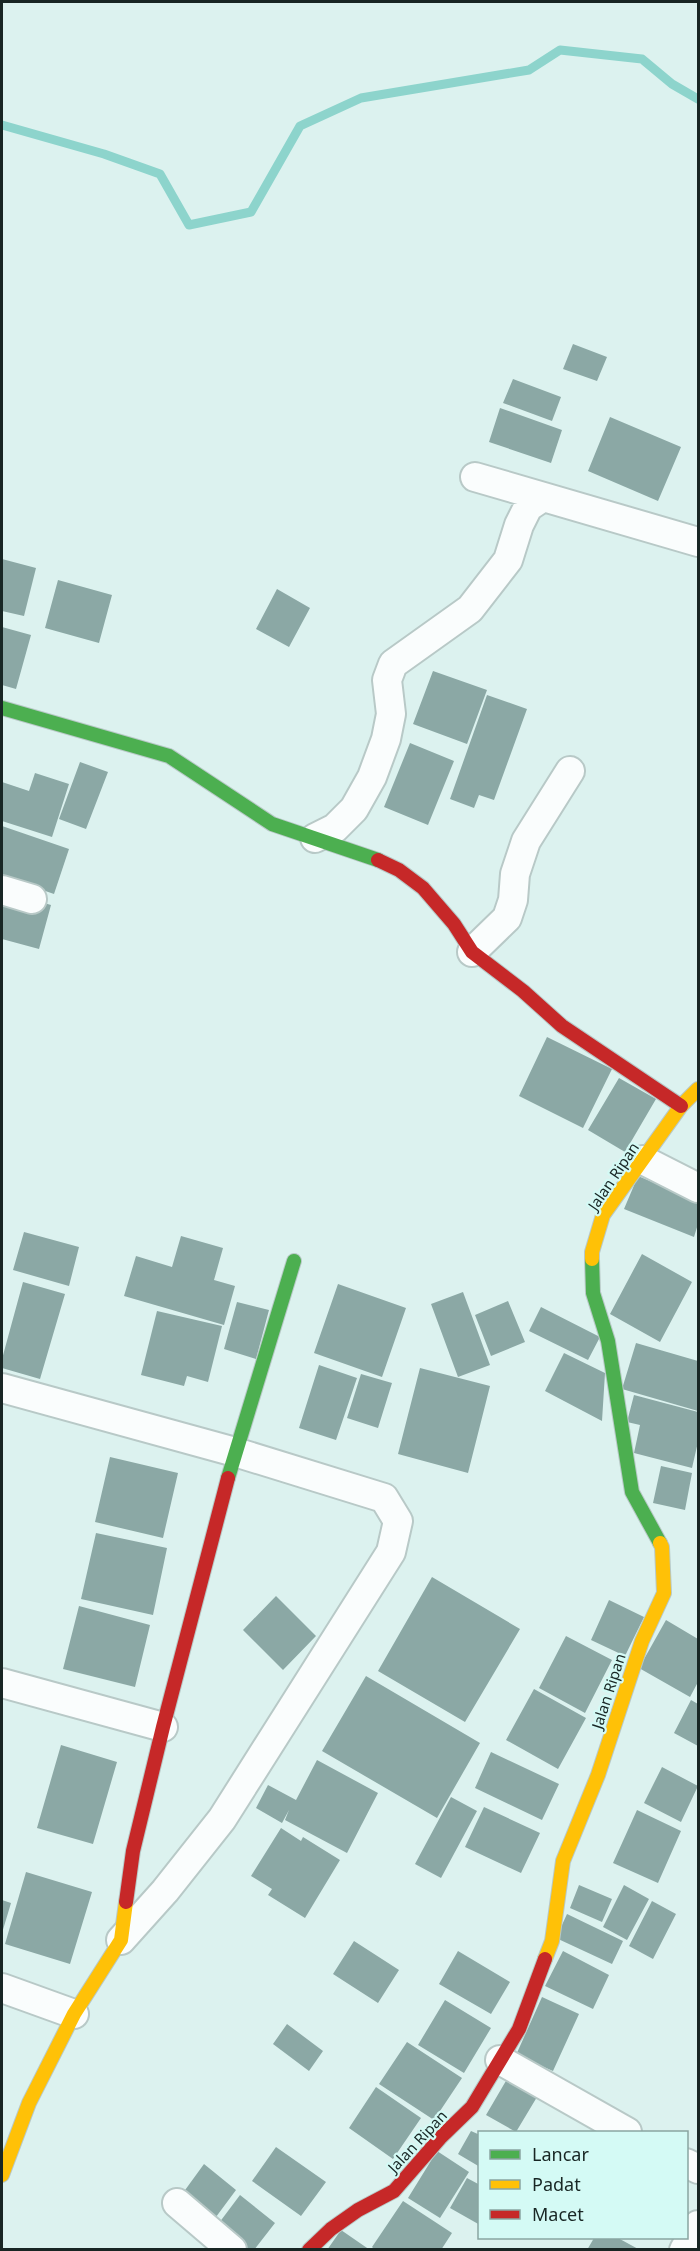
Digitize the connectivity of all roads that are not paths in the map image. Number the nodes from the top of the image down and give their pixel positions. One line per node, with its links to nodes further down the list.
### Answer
1 (475, 477): 2 (street)
2 (543, 497): 3 (street); 6 (street)
3 (699, 542)
4 (2, 708): 6 (street)
5 (570, 771): 9 (street)
6 (315, 837): 9 (street)
7 (2, 890): 8 (street)
8 (32, 899)
9 (472, 952): 11 (street)
10 (699, 1089): 11 (street, Jalan Ripan)
11 (681, 1106): 12 (street, Jalan Ripan)
12 (643, 1160): 13 (street); 22 (street, Jalan Ripan)
13 (699, 1188)
14 (294, 1262): 16 (street)
15 (2, 1388): 16 (street)
16 (235, 1452): 18 (street); 19 (street)
17 (2, 1683): 18 (street)
18 (163, 1727): 19 (street)
19 (121, 1940): 21 (street)
20 (2, 1988): 21 (street)
21 (74, 2014): 24 (street)
22 (500, 2060): 23 (street); 28 (street, Jalan Ripan)
23 (624, 2131)
24 (2, 2175)
25 (177, 2203): 27 (street)
26 (699, 2225): 29 (street)
27 (232, 2250)
28 (309, 2250)
29 (684, 2250)

